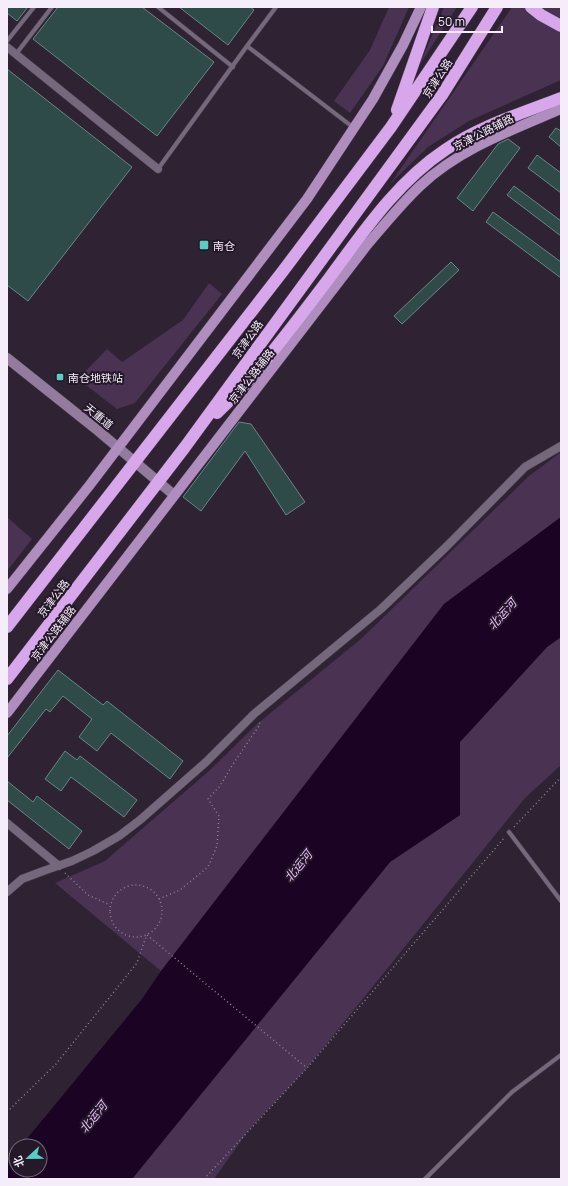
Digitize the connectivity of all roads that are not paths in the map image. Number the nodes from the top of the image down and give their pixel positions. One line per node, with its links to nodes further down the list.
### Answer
1 (34, 7): 11 (lane)
2 (52, 7): 14 (lane)
3 (158, 7): 15 (lane)
4 (276, 7): 12 (lane)
5 (421, 7): 19 (main road)
6 (433, 7): 18 (highway)
7 (472, 7): 18 (highway, 京津公路)
8 (531, 7): 10 (highway)
9 (497, 8): 23 (highway, 京津公路)
10 (561, 26)
11 (7, 41)
12 (247, 46): 15 (lane); 19 (lane)
13 (7, 47): 14 (street)
14 (15, 54): 20 (street)
15 (233, 67): 20 (lane)
16 (561, 98): 23 (highway)
17 (561, 109): 27 (main road, 京津公路辅路)
18 (391, 127): 25 (highway, 京津公路)
19 (354, 128): 24 (main road)
20 (158, 169)
21 (7, 358): 24 (street, 天重道)
22 (561, 446): 34 (street)
23 (185, 447): 26 (highway, 京津公路)
24 (118, 448): 25 (street, 天重道); 28 (main road)
25 (136, 462): 26 (street, 天重道); 29 (highway, 京津公路)
26 (159, 481): 27 (street, 天重道); 30 (highway, 京津公路)
27 (174, 495): 31 (main road, 京津公路辅路)
28 (7, 589)
29 (7, 627)
30 (7, 679)
31 (7, 714)
32 (7, 823): 34 (street)
33 (509, 832): 36 (lane)
34 (58, 866): 35 (street)
35 (7, 892)
36 (561, 901)
37 (561, 1055): 38 (lane)
38 (425, 1179)

